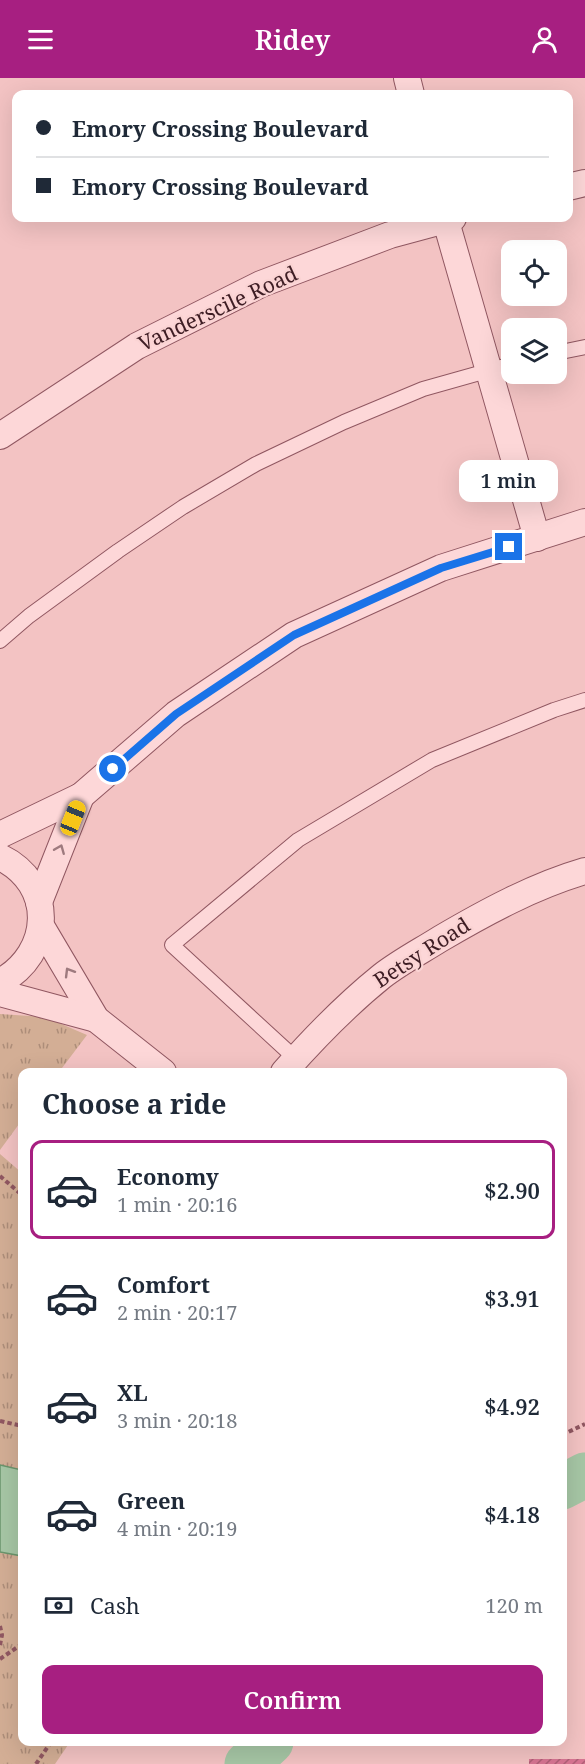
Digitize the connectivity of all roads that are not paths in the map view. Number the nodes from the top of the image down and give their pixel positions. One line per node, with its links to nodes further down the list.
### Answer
1 (434, 222): 6 (street, Vanderscile Road)
2 (449, 222): 5 (street)
3 (585, 347): 4 (lane)
4 (567, 351)
5 (500, 366): 8 (street); 9 (lane)
6 (0, 436)
7 (585, 522): 8 (street)
8 (537, 537): 11 (street)
9 (0, 641)
10 (585, 700): 19 (lane)
11 (81, 796): 12 (street); 15 (street, one-way to 11)
12 (0, 835)
13 (0, 857): 15 (street)
14 (585, 871): 19 (street, Betsy Road)
15 (40, 914): 16 (street); 18 (street, one-way to 15)
16 (0, 982)
17 (0, 993): 18 (street)
18 (96, 1018): 20 (street)
19 (290, 1066)
20 (158, 1068)

